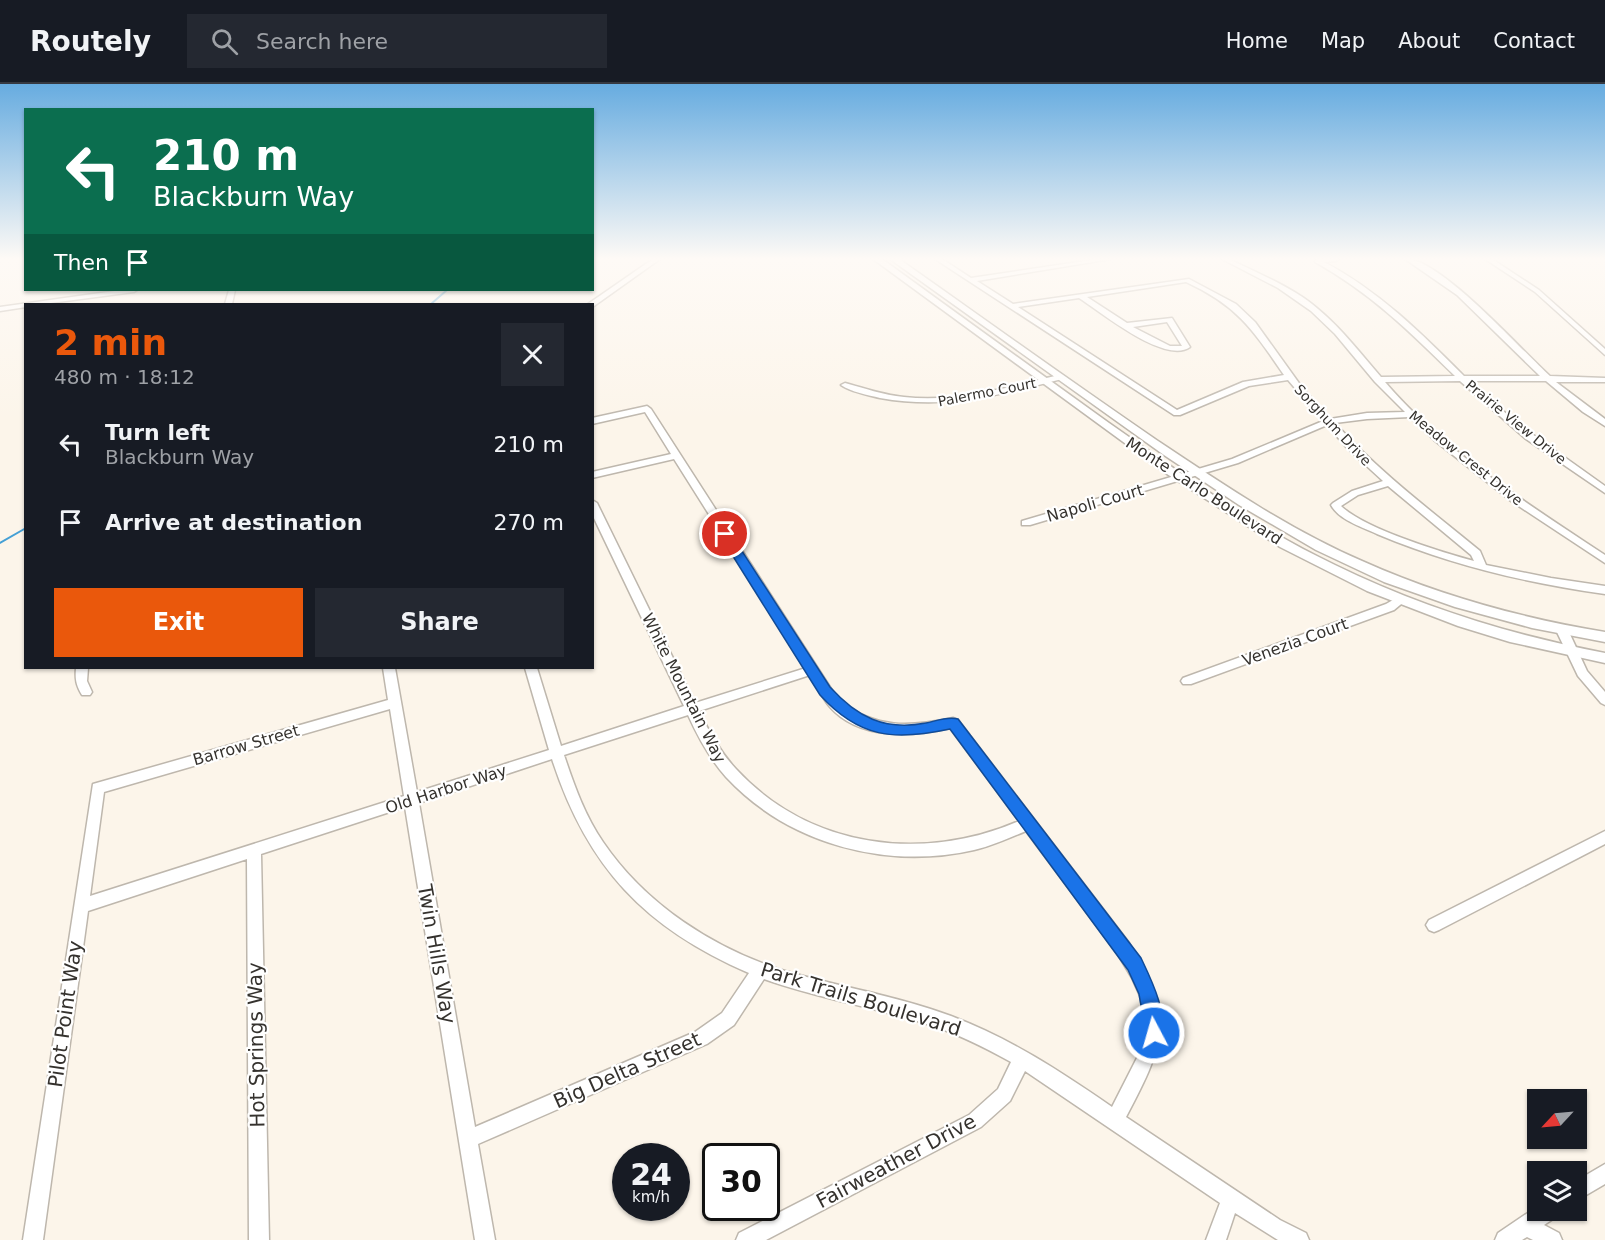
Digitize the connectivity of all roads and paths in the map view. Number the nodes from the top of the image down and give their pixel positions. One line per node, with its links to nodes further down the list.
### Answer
1 (950, 313): 18 (main road, Monte Carlo Boulevard)
2 (969, 313): 13 (main road, Monte Carlo Boulevard)
3 (1024, 313): 12 (street)
4 (1108, 313): 10 (street)
5 (1239, 313): 12 (street, Sorghum Drive)
6 (1318, 313): 16 (street, Meadow Crest Drive)
7 (1397, 313): 14 (street, Prairie View Drive)
8 (1482, 313): 15 (street)
9 (1562, 313): 11 (street)
10 (1129, 326): 10 (street)
11 (1605, 353)
12 (1289, 376): 22 (street, Sorghum Drive)
13 (1059, 377): 18 (street, Palermo Court); 25 (main road, Monte Carlo Boulevard)
14 (1462, 378): 15 (street); 16 (street); 29 (street, Prairie View Drive)
15 (1548, 378): 17 (street); 23 (street)
16 (1378, 380): 20 (street, Meadow Crest Drive)
17 (1605, 380)
18 (1043, 381): 19 (street, Palermo Court); 27 (main road, Monte Carlo Boulevard)
19 (845, 385)
20 (1411, 414): 22 (street, Napoli Court); 32 (street, Meadow Crest Drive)
21 (594, 421): 24 (street)
22 (1327, 422): 25 (street, Napoli Court); 28 (street, Sorghum Drive)
23 (1605, 423)
24 (676, 456): 26 (street); 43 (street)
25 (1198, 473): 27 (street, Napoli Court); 36 (main road, Monte Carlo Boulevard)
26 (594, 475)
27 (1180, 478): 31 (street, Napoli Court); 35 (main road, Monte Carlo Boulevard)
28 (1389, 482): 33 (street, Sorghum Drive); 33 (street)
29 (1605, 490)
30 (594, 507): 48 (street, White Mountain Way)
31 (1026, 523)
32 (1605, 560)
33 (1482, 567): 34 (street)
34 (1605, 590)
35 (1400, 600): 38 (main road, Monte Carlo Boulevard); 44 (street, Venezia Court)
36 (1562, 630): 37 (main road, Monte Carlo Boulevard); 38 (street)
37 (1605, 637)
38 (1572, 652): 39 (main road, Monte Carlo Boulevard); 46 (street)
39 (1605, 658)
40 (82, 669): 45 (street)
41 (389, 669): 47 (street, Twin Hills Way)
42 (531, 669): 49 (street, Park Trails Boulevard)
43 (812, 670): 48 (street, Old Harbor Way); 52 (street)
44 (1187, 681)
45 (86, 692)
46 (1605, 700)
47 (394, 703): 50 (street, Barrow Street); 51 (street, Twin Hills Way)
48 (691, 710): 49 (street, Old Harbor Way); 52 (street, White Mountain Way)
49 (558, 752): 51 (street, Old Harbor Way); 57 (street, Park Trails Boulevard)
50 (98, 788): 55 (street, Pilot Point Way)
51 (412, 800): 54 (street, Old Harbor Way); 60 (street, Twin Hills Way)
52 (1029, 823): 59 (street)
53 (1605, 837): 56 (street)
54 (254, 851): 55 (street, Old Harbor Way); 67 (street, Hot Springs Way)
55 (81, 906): 66 (street, Pilot Point Way)
56 (1434, 926)
57 (760, 970): 58 (street, Park Trails Boulevard); 60 (street, Big Delta Street)
58 (1022, 1058): 59 (street, Park Trails Boulevard); 69 (street, Fairweather Drive)
59 (1115, 1120): 63 (street, Park Trails Boulevard)
60 (468, 1138): 68 (street, Twin Hills Way)
61 (1605, 1173): 62 (street)
62 (1587, 1185)
63 (1231, 1199): 70 (street); 71 (street, Park Trails Boulevard)
64 (1540, 1221): 65 (street)
65 (1530, 1233): 72 (street); 73 (street)
66 (33, 1240)
67 (259, 1240)
68 (485, 1240)
69 (747, 1240)
70 (1216, 1240)
71 (1299, 1240)
72 (1505, 1240)
73 (1552, 1240)

